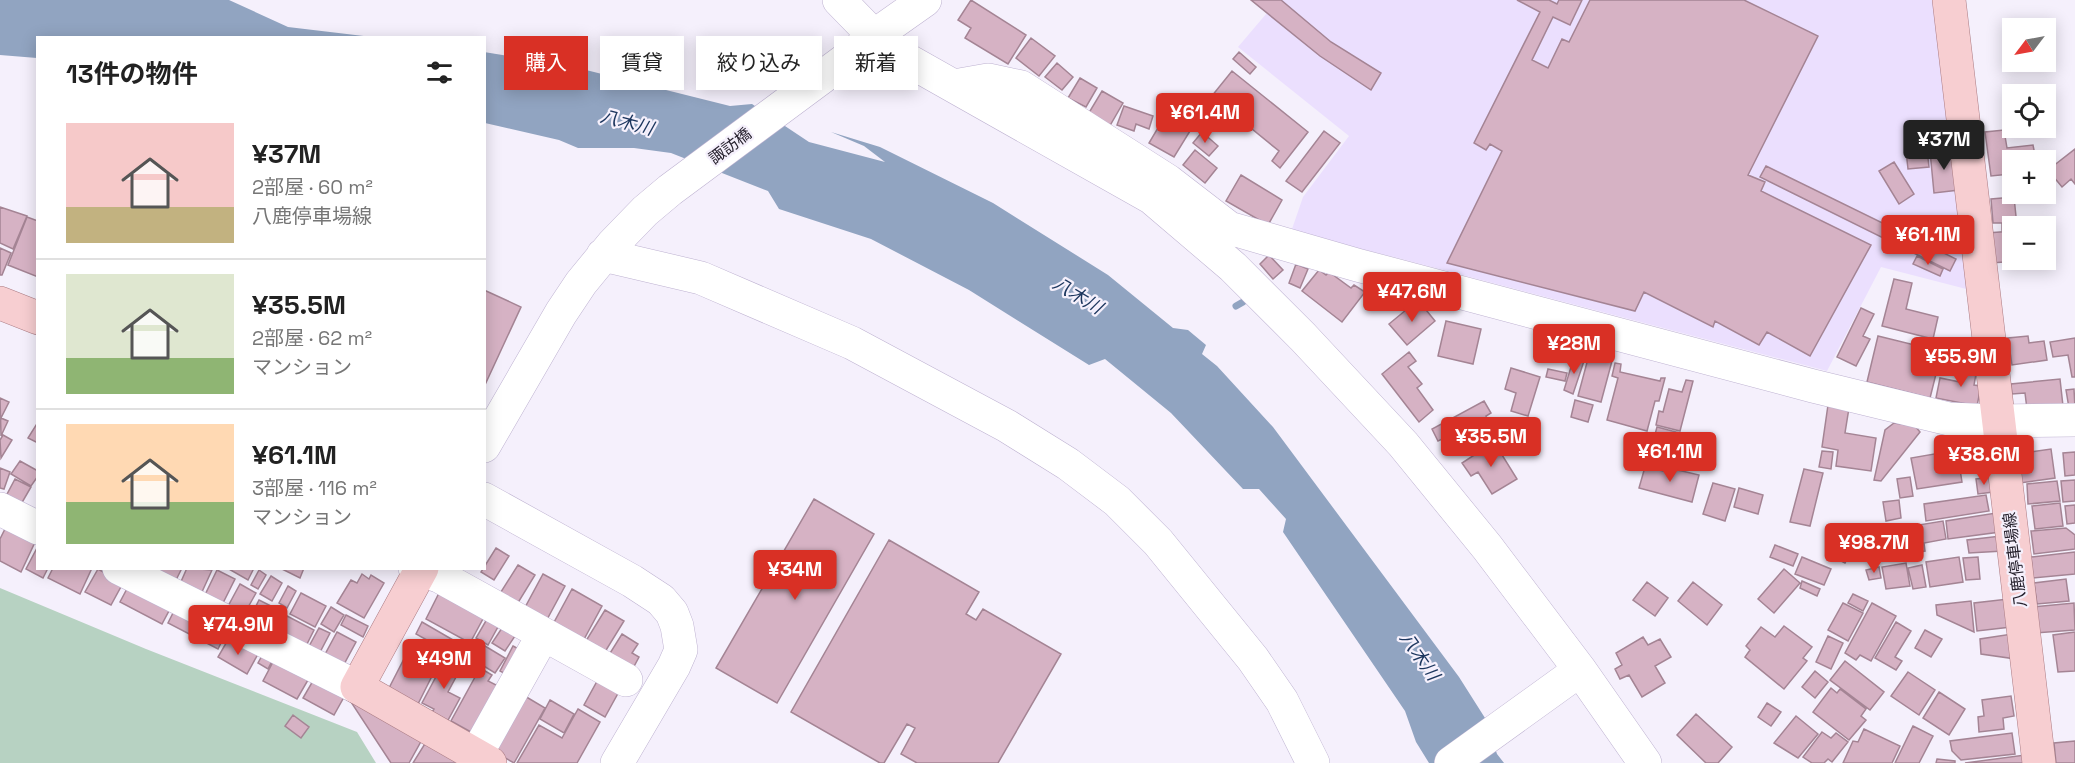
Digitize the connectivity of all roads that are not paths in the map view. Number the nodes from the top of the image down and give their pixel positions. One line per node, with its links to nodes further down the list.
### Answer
1 (839, 0): 4 (street)
2 (925, 0): 5 (street, 諏訪橋)
3 (1949, 0): 13 (main road, 八鹿停車場線)
4 (858, 36)
5 (875, 36)
6 (918, 66): 8 (street)
7 (834, 67): 9 (street, 諏訪橋)
8 (954, 86): 13 (street); 22 (street)
9 (608, 249): 14 (street, 諏訪橋); 27 (street)
10 (0, 303): 11 (main road)
11 (36, 317)
12 (2075, 420): 13 (street)
13 (1998, 421): 30 (main road, 八鹿停車場線)
14 (486, 443)
15 (486, 501): 26 (street)
16 (0, 509): 17 (street)
17 (36, 527)
18 (123, 570): 24 (street)
19 (418, 570): 24 (main road)
20 (422, 570): 21 (street)
21 (543, 635): 23 (street); 25 (street)
22 (1574, 674): 28 (street); 29 (street)
23 (626, 680)
24 (357, 687): 25 (main road)
25 (483, 759)
26 (617, 763)
27 (1312, 763)
28 (1451, 763)
29 (1645, 763)
30 (2039, 763)

